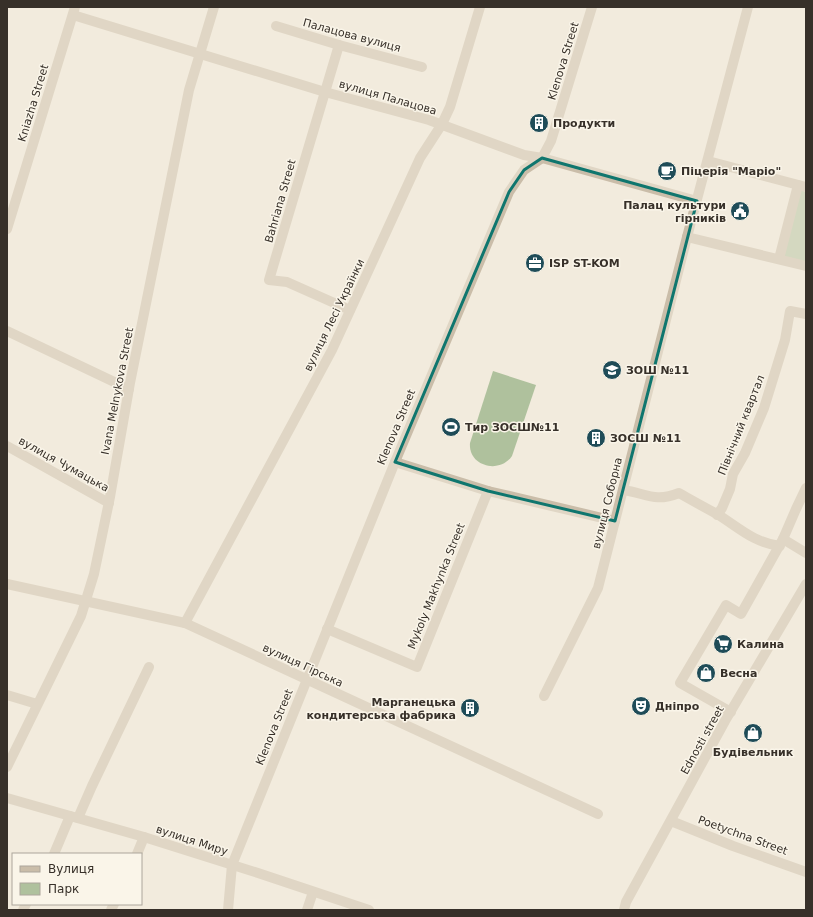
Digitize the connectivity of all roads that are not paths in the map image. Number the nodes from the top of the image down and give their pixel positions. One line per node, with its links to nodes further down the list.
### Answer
1 (214, 7): 8 (street, Ivana Melnykova Street)
2 (480, 7): 11 (street, вулиця Лесі Українки)
3 (592, 7): 12 (street, Klenova Street)
4 (748, 7): 13 (street, вулиця Соборна)
5 (74, 11): 8 (street, вулиця Палацова); 16 (street, Kniazha Street)
6 (276, 26): 7 (street, Палацова вулиця)
7 (339, 45): 9 (street, Палацова вулиця); 10 (street, Bahriana Street)
8 (200, 54): 10 (street, вулиця Палацова); 23 (street, Ivana Melnykova Street)
9 (422, 67)
10 (325, 92): 11 (street, вулиця Палацова); 20 (street, Bahriana Street)
11 (442, 124): 12 (street, вулиця Палацова); 20 (street, вулиця Лесі Українки)
12 (542, 158): 15 (street, вулиця Палацова); 25 (street, Klenova Street)
13 (708, 160): 14 (street); 15 (street, вулиця Соборна)
14 (802, 186): 18 (street)
15 (697, 201): 17 (street, вулиця Соборна)
16 (7, 229)
17 (687, 237): 18 (street); 28 (street, вулиця Соборна)
18 (779, 259): 19 (street)
19 (806, 266)
20 (350, 310): 37 (street, вулиця Лесі Українки)
21 (806, 314): 30 (street, Північний квартал)
22 (7, 331): 23 (street)
23 (129, 389): 29 (street, Ivana Melnykova Street)
24 (7, 446): 29 (street, вулиця Чумацька)
25 (395, 462): 27 (street); 38 (street, Klenova Street)
26 (806, 488): 32 (street)
27 (488, 490): 31 (street); 38 (street, Mykoly Makhynka Street)
28 (623, 490): 30 (street); 31 (street, вулиця Соборна)
29 (109, 503): 36 (street, Ivana Melnykova Street)
30 (717, 515): 32 (street)
31 (615, 521): 42 (street, вулиця Соборна)
32 (781, 542): 33 (street); 44 (street)
33 (806, 553)
34 (7, 584): 36 (street, вулиця Гірська)
35 (806, 584): 44 (street, Ednosti street)
36 (86, 600): 37 (street, вулиця Гірська); 43 (street, Ivana Melnykova Street)
37 (185, 623): 40 (street, вулиця Гірська)
38 (327, 629): 40 (street, Klenova Street)
39 (149, 667): 48 (street)
40 (306, 679): 47 (street, вулиця Гірська); 53 (street, Klenova Street)
41 (7, 696): 43 (street)
42 (544, 696)
43 (37, 704): 45 (street, Ivana Melnykova Street)
44 (731, 712): 49 (street, Ednosti street)
45 (7, 767)
46 (7, 798): 48 (street, вулиця Миру)
47 (598, 814)
48 (74, 817): 50 (street, вулиця Миру); 51 (street)
49 (671, 821): 54 (street, Poetychna Street); 59 (street, Ednosti street)
50 (144, 837): 52 (street); 53 (street, вулиця Миру)
51 (55, 853)
52 (137, 853)
53 (232, 865): 55 (street, вулиця Миру); 56 (street, Klenova Street)
54 (806, 872)
55 (314, 892): 57 (street); 58 (street, вулиця Миру)
56 (228, 910)
57 (307, 910)
58 (369, 910)
59 (624, 910)

